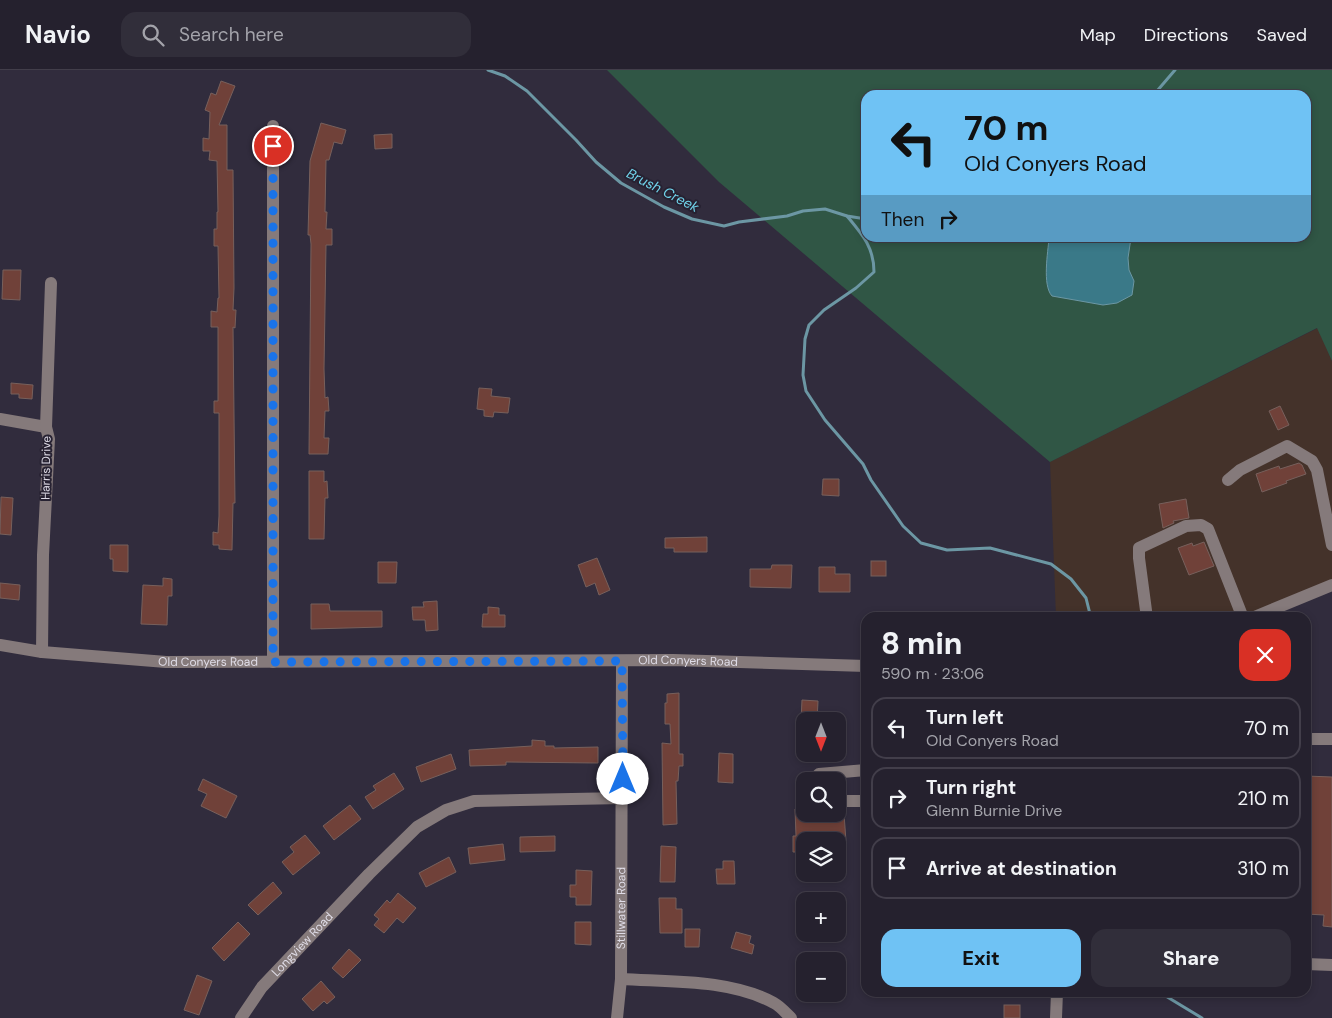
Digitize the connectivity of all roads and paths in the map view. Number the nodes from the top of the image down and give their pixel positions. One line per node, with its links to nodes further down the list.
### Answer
1 (273, 126): 14 (street)
2 (51, 284): 4 (street, Harris Drive)
3 (0, 419): 4 (street)
4 (46, 426): 12 (street, Harris Drive)
5 (1228, 480): 6 (street)
6 (1332, 545)
7 (1332, 585): 10 (street)
8 (1146, 612): 9 (street)
9 (1240, 612)
10 (1267, 612)
11 (0, 645): 12 (street, Old Conyers Road)
12 (42, 652): 14 (street, Old Conyers Road)
13 (622, 661): 14 (street, Old Conyers Road); 15 (street, Old Conyers Road); 20 (street, Stillwater Road)
14 (273, 662)
15 (861, 666)
16 (1311, 739): 17 (street)
17 (1332, 739)
18 (861, 770): 19 (street)
19 (843, 772)
20 (623, 798): 25 (street, Stillwater Road); 27 (street, Longview Road)
21 (846, 801): 22 (street)
22 (861, 801)
23 (1311, 964): 24 (street)
24 (1332, 965)
25 (621, 979): 28 (street, Stillwater Road); 29 (street)
26 (1057, 997): 30 (street)
27 (241, 1018)
28 (617, 1018)
29 (791, 1018)
30 (1056, 1018)

